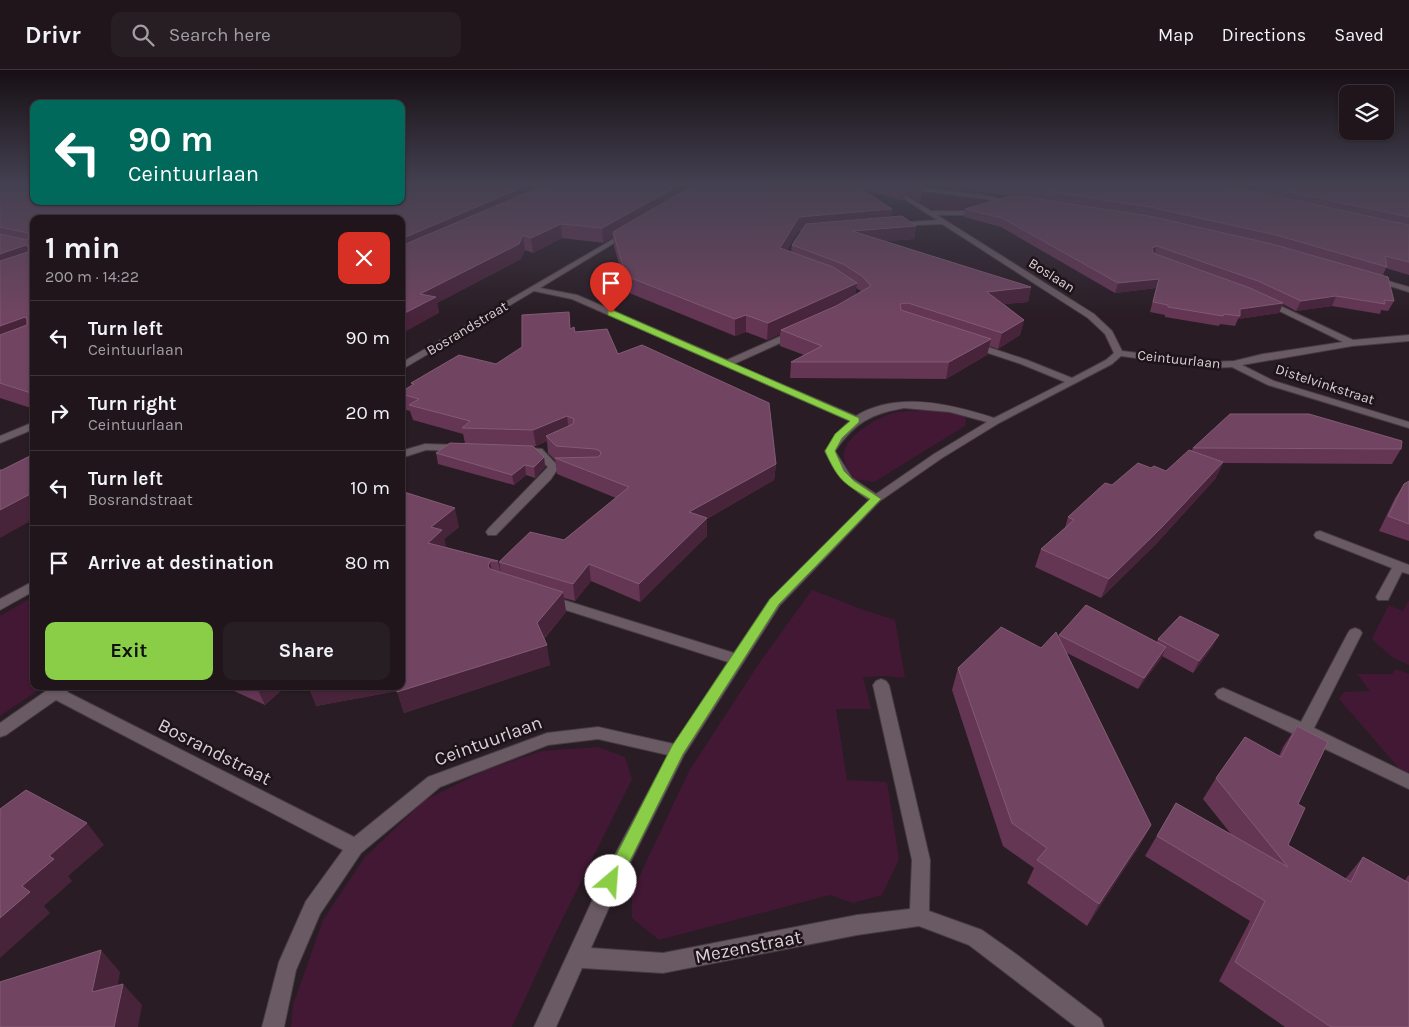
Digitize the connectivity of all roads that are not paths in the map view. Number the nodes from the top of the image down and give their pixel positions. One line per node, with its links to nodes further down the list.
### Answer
1 (950, 228): 11 (street, Boslaan)
2 (630, 232): 4 (street, Bosrandstraat)
3 (1364, 275): 5 (street)
4 (533, 289): 12 (street); 14 (street, Bosrandstraat)
5 (1409, 290)
6 (1258, 298): 9 (street)
7 (806, 328): 12 (street)
8 (1409, 338): 9 (street, Ceintuurlaan)
9 (1352, 343): 13 (street, Ceintuurlaan)
10 (968, 344): 15 (street)
11 (1119, 353): 13 (street, Ceintuurlaan); 15 (street, Ceintuurlaan)
12 (728, 363): 16 (street)
13 (1234, 364): 18 (street, Distelvinkstraat)
14 (405, 365)
15 (1073, 382): 17 (street, Ceintuurlaan)
16 (856, 420): 17 (street); 24 (street)
17 (995, 421): 24 (street, Ceintuurlaan)
18 (1409, 424)
19 (30, 427): 20 (street)
20 (0, 440)
21 (472, 449): 23 (street)
22 (520, 451): 25 (street)
23 (405, 453)
24 (876, 499): 33 (street, Ceintuurlaan)
25 (492, 532)
26 (1320, 534): 27 (street)
27 (1404, 568): 30 (street)
28 (30, 587): 31 (street)
29 (538, 597): 33 (street)
30 (1383, 597)
31 (0, 605)
32 (1355, 633): 37 (street)
33 (736, 659): 39 (street, Ceintuurlaan)
34 (881, 685): 42 (street)
35 (61, 690): 38 (street, Bosrandstraat); 41 (street, Bosrandstraat)
36 (1223, 694): 37 (street)
37 (1305, 731): 40 (street)
38 (0, 732)
39 (678, 751): 41 (street, Ceintuurlaan); 43 (street, Ceintuurlaan)
40 (1409, 782)
41 (355, 846): 44 (street, Ceintuurlaan)
42 (918, 917): 43 (street, Mezenstraat); 46 (street, Mezenstraat)
43 (576, 957): 45 (street, Ceintuurlaan)
44 (273, 1027)
45 (545, 1027)
46 (1093, 1027)

